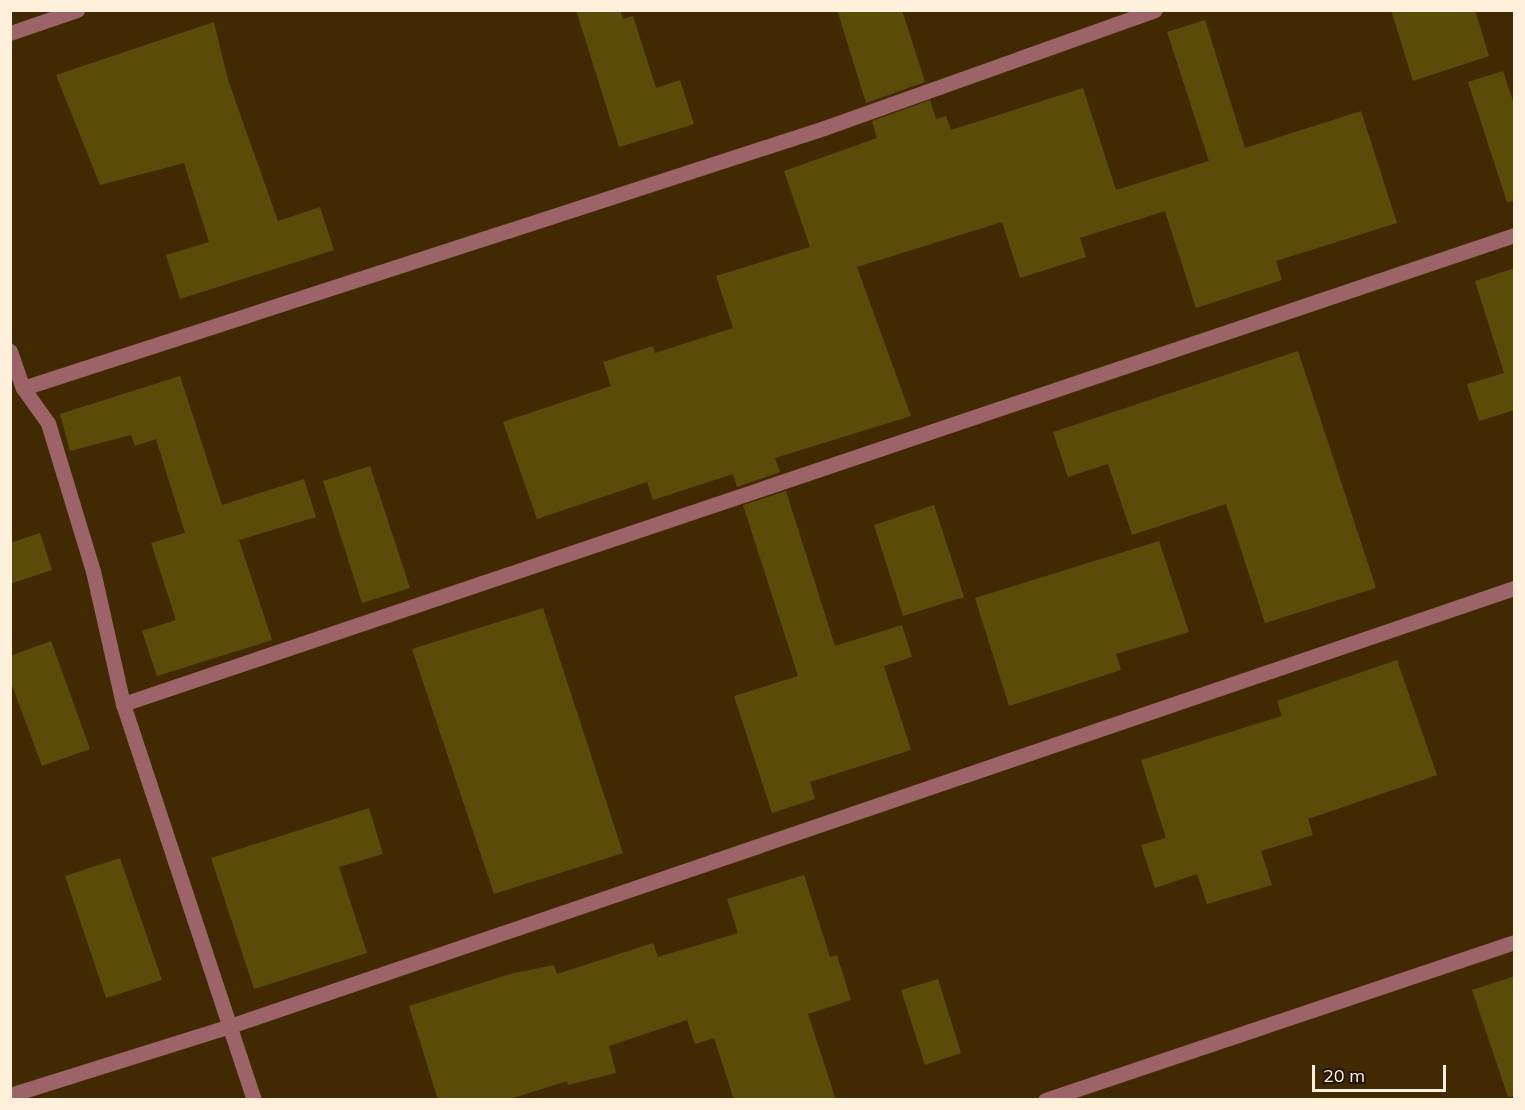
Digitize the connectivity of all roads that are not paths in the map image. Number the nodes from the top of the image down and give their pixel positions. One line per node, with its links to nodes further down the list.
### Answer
1 (77, 10): 3 (street)
2 (1155, 10): 6 (street)
3 (10, 33)
4 (1515, 235): 8 (street)
5 (10, 351): 6 (street)
6 (23, 388): 8 (street)
7 (1515, 588): 10 (street)
8 (123, 704): 10 (street)
9 (1515, 942): 13 (street)
10 (230, 1026): 11 (street); 12 (street)
11 (10, 1095)
12 (254, 1100)
13 (1045, 1100)

